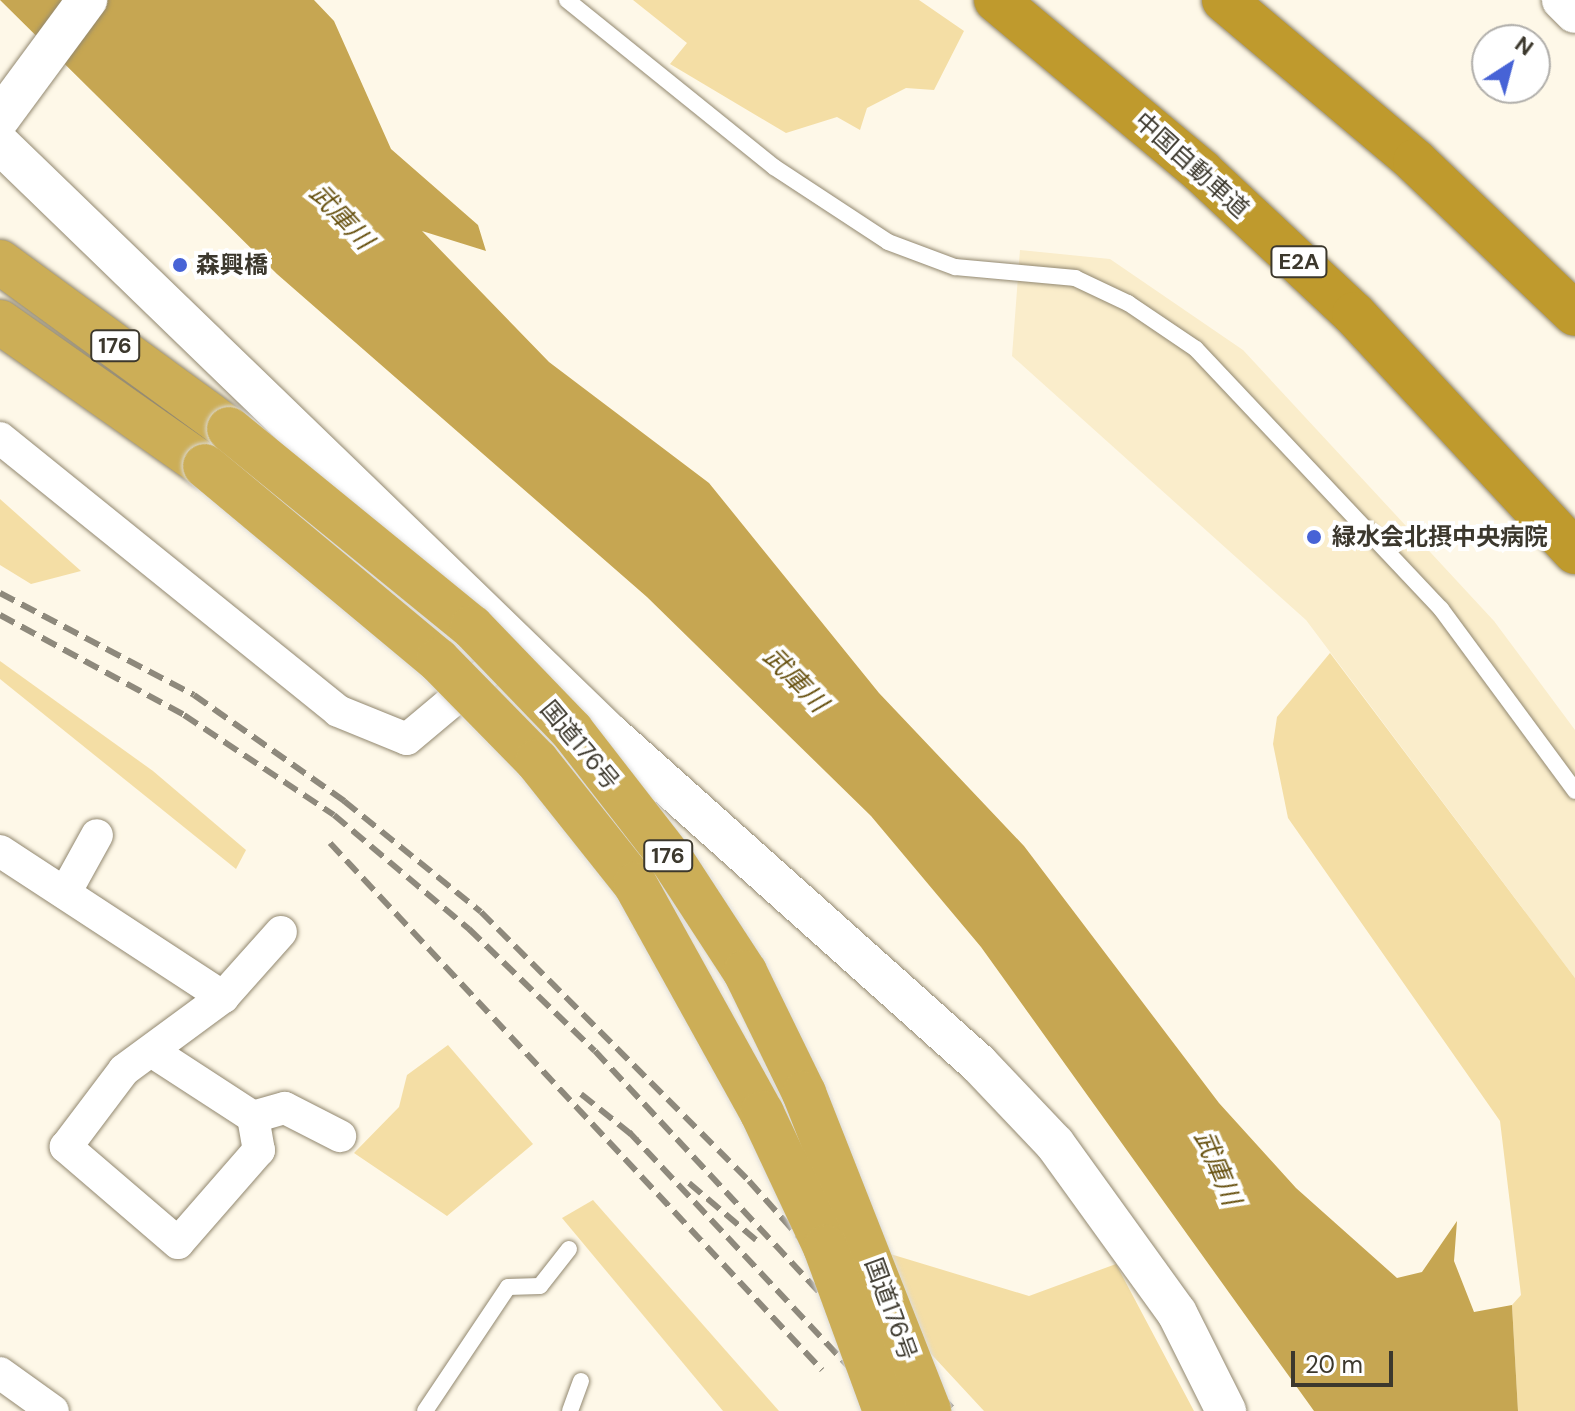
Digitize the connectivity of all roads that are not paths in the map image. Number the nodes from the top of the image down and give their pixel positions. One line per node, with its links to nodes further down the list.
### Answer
1 (87, 0): 7 (street)
2 (567, 0): 15 (lane)
3 (996, 0): 13 (highway, 中国自動車道 / E2A)
4 (1224, 0): 10 (highway)
5 (1562, 0): 6 (street)
6 (1575, 13)
7 (12, 103)
8 (0, 144): 14 (street)
9 (0, 262): 31 (highway, 国道176号 / 176, bridge)
10 (1575, 314)
11 (0, 322): 30 (highway, 国道176号 / 176, bridge)
12 (0, 438): 14 (street)
13 (1575, 552)
14 (519, 645): 32 (street)
15 (1575, 791)
16 (97, 835): 18 (street)
17 (0, 851): 18 (street)
18 (65, 893): 20 (street)
19 (281, 932): 20 (street)
20 (223, 997): 21 (street)
21 (153, 1052): 22 (street); 22 (street)
22 (253, 1117): 23 (street)
23 (340, 1136)
24 (569, 1249): 28 (lane)
25 (0, 1373): 27 (street)
26 (581, 1381): 29 (lane)
27 (53, 1411)
28 (425, 1411)
29 (570, 1411)
30 (885, 1411)
31 (929, 1411)
32 (1226, 1411)

